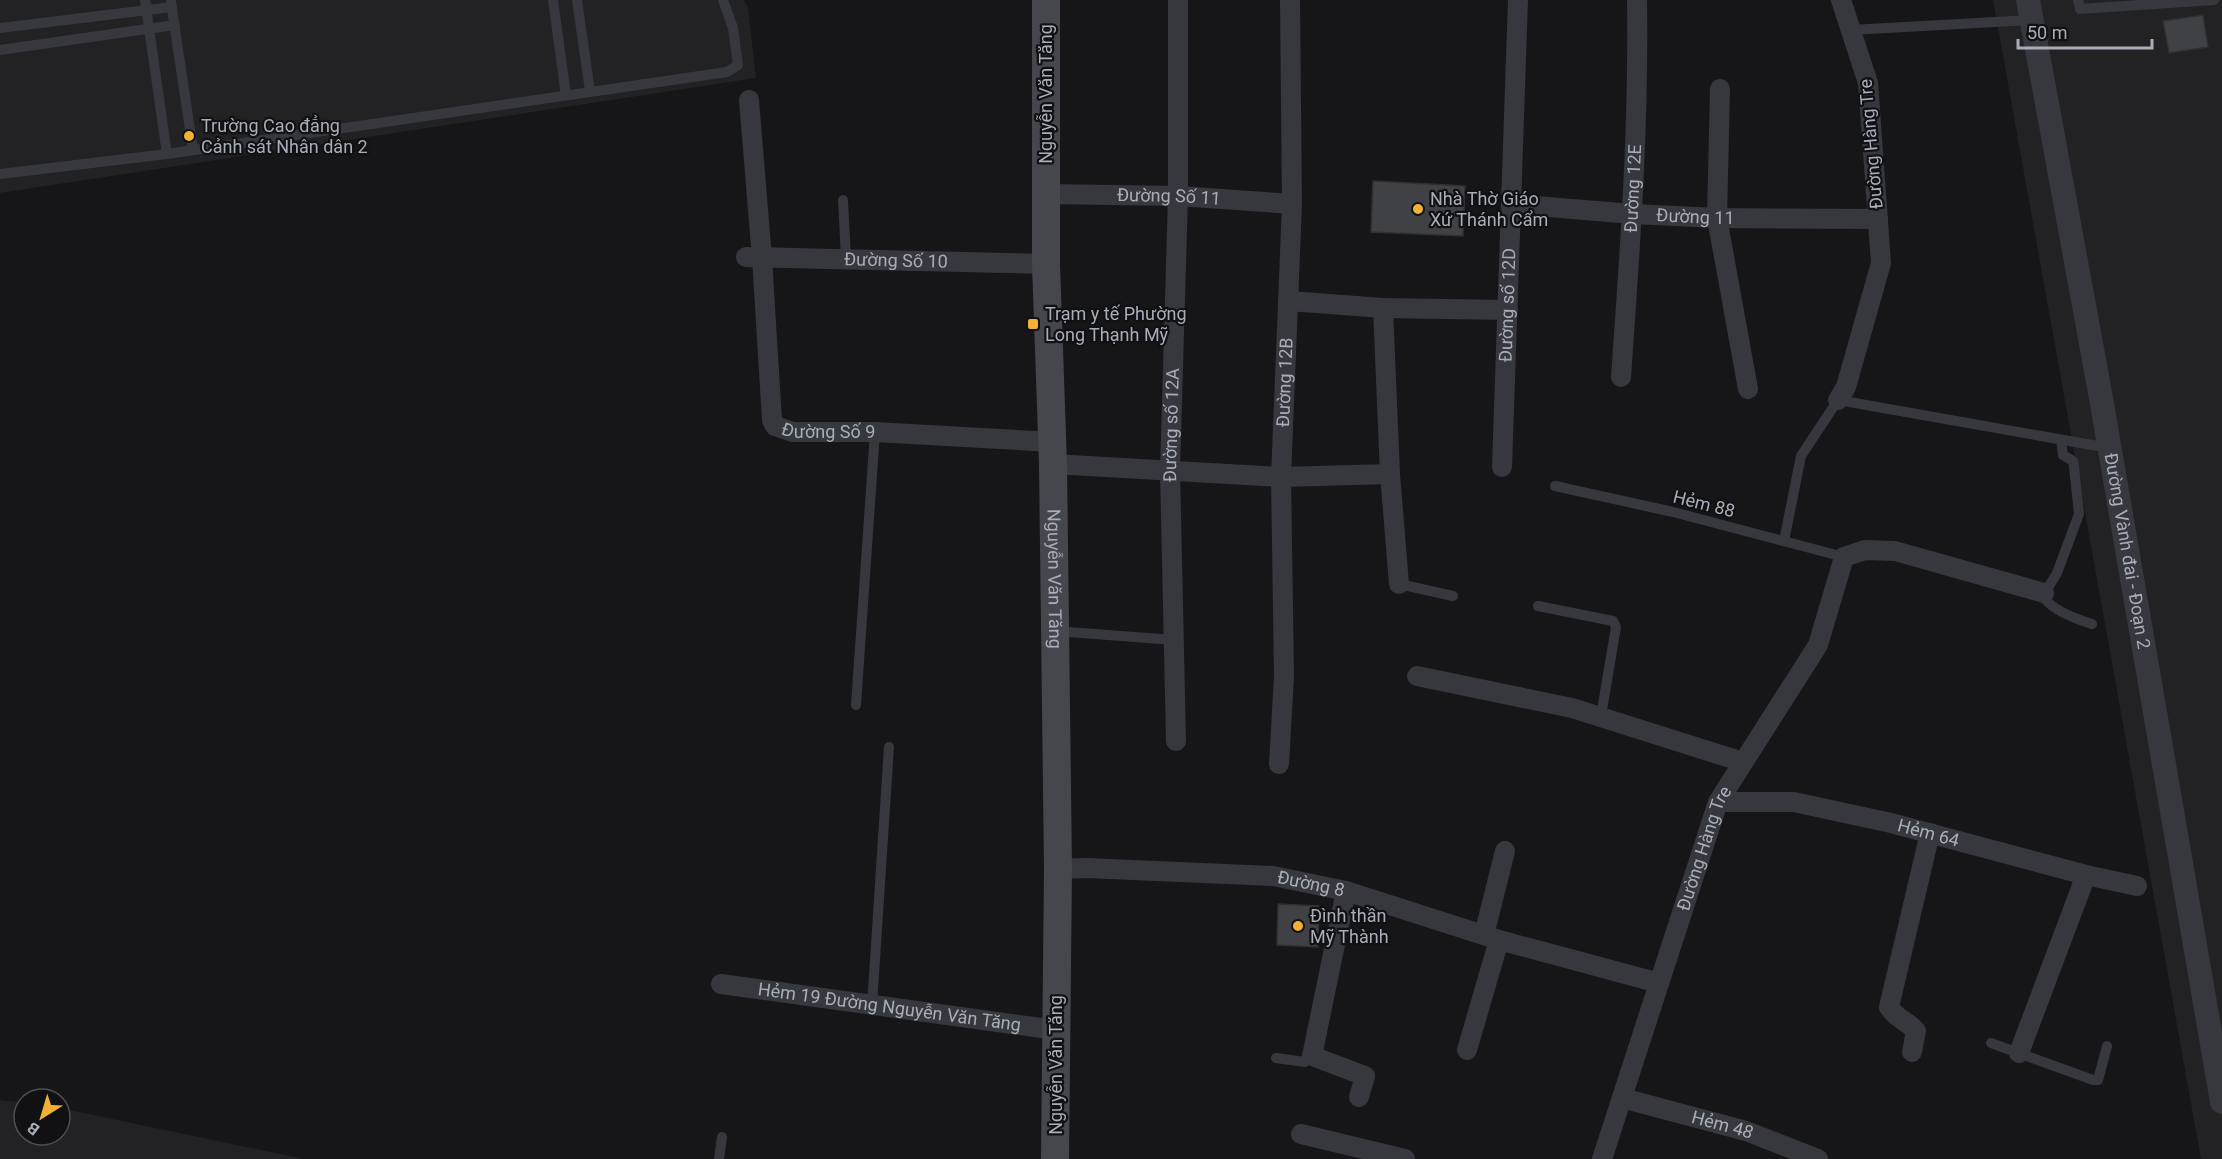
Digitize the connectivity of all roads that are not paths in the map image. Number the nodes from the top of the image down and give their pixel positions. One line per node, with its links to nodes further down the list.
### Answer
1 (554, 0): 22 (lane)
2 (577, 0): 21 (lane)
3 (723, 0): 21 (lane)
4 (1046, 0): 27 (main road, Nguyễn Văn Tăng)
5 (1178, 0): 28 (street, Đường số 12A)
6 (1290, 0): 30 (street, Đường 12B)
7 (1518, 0): 31 (street, Đường số 12D)
8 (1637, 0): 32 (street, Đường 12E)
9 (1841, 0): 18 (street, Đường Hàng Tre)
10 (2078, 0): 11 (lane)
11 (2214, 0)
12 (171, 3): 13 (lane); 15 (lane)
13 (146, 4): 16 (lane); 17 (lane)
14 (2030, 10): 18 (lane); 46 (street, Đường Vành đai - Đoạn 2)
15 (175, 25): 17 (lane); 24 (lane)
16 (0, 28)
17 (149, 29): 19 (lane); 25 (lane)
18 (1851, 30): 34 (street, Đường Hàng Tre)
19 (0, 50)
20 (1720, 89): 33 (street)
21 (590, 91): 22 (lane)
22 (566, 95): 24 (lane)
23 (748, 100): 35 (street)
24 (193, 150): 25 (lane)
25 (167, 154): 26 (lane)
26 (0, 174)
27 (1046, 194): 28 (street, Đường Số 11); 37 (main road, Nguyễn Văn Tăng)
28 (1178, 196): 30 (street, Đường Số 11); 49 (street, Đường số 12A)
29 (843, 200): 36 (lane)
30 (1292, 204): 38 (street, Đường 12B)
31 (1513, 204): 32 (street, Đường 11); 40 (street, Đường số 12D)
32 (1633, 214): 33 (street, Đường 11); 41 (street, Đường 12E)
33 (1717, 218): 34 (street, Đường 11); 42 (street)
34 (1878, 219): 43 (street, Đường Hàng Tre)
35 (754, 257): 36 (street, Đường Số 10); 44 (street, Đường Số 9)
36 (846, 259): 37 (street, Đường Số 10)
37 (1046, 264): 47 (main road, Nguyễn Văn Tăng)
38 (1289, 301): 39 (street); 51 (street, Đường 12B)
39 (1383, 308): 40 (street); 50 (street)
40 (1508, 310): 48 (street, Đường số 12D)
41 (1621, 377)
42 (1748, 389)
43 (1838, 400): 45 (lane); 53 (lane)
44 (875, 432): 47 (street, Đường Số 9); 63 (lane)
45 (2061, 440): 46 (lane); 56 (lane)
46 (2109, 448): 90 (street, Đường Vành đai - Đoạn 2)
47 (1052, 453): 49 (street, Đường Số 9); 60 (main road, Nguyễn Văn Tăng)
48 (1502, 467)
49 (1170, 471): 51 (street, Đường Số 9); 61 (street, Đường số 12A)
50 (1390, 474): 51 (street, Đường Số 9); 55 (street)
51 (1281, 477): 68 (street, Đường 12B)
52 (1555, 486): 53 (lane, Hẻm 88)
53 (1784, 541): 54 (lane, Hẻm 88)
54 (1844, 557): 56 (street); 67 (street, Đường Hàng Tre)
55 (1398, 584): 57 (lane)
56 (2044, 593): 59 (lane)
57 (1453, 596)
58 (1538, 606): 64 (lane)
59 (2092, 624)
60 (1055, 631): 61 (lane); 72 (main road, Nguyễn Văn Tăng)
61 (1174, 640): 65 (street, Đường số 12A)
62 (1417, 676): 64 (street)
63 (856, 705)
64 (1601, 716): 67 (street)
65 (1176, 741)
66 (889, 747): 79 (lane)
67 (1743, 762): 69 (street, Đường Hàng Tre)
68 (1279, 764)
69 (1718, 801): 70 (street, Hẻm 64); 77 (street, Đường Hàng Tre)
70 (1930, 833): 73 (street, Hẻm 64); 84 (street)
71 (1505, 851): 76 (street)
72 (1058, 868): 75 (street, Đường 8); 80 (main road, Nguyễn Văn Tăng)
73 (2086, 875): 74 (street, Hẻm 64); 85 (street)
74 (2138, 886)
75 (1346, 891): 76 (street, Đường 8); 86 (street)
76 (1491, 938): 77 (street, Đường 8); 83 (street)
77 (1659, 983): 89 (street, Đường Hàng Tre)
78 (721, 984): 79 (street, Hẻm 19 Đường Nguyễn Văn Tăng)
79 (872, 1005): 80 (street, Hẻm 19 Đường Nguyễn Văn Tăng)
80 (1056, 1030): 94 (main road, Nguyễn Văn Tăng)
81 (1991, 1042): 85 (lane)
82 (2107, 1046): 85 (lane)
83 (1467, 1050)
84 (1912, 1052)
85 (2019, 1053)
86 (1312, 1056): 87 (lane); 88 (street)
87 (1276, 1058)
88 (1359, 1098)
89 (1622, 1098): 96 (street, Đường Hàng Tre); 97 (street, Hẻm 48)
90 (2222, 1102)
91 (1301, 1134): 95 (street)
92 (722, 1137): 93 (lane)
93 (719, 1159)
94 (1055, 1159)
95 (1405, 1159)
96 (1602, 1159)
97 (1818, 1159)

